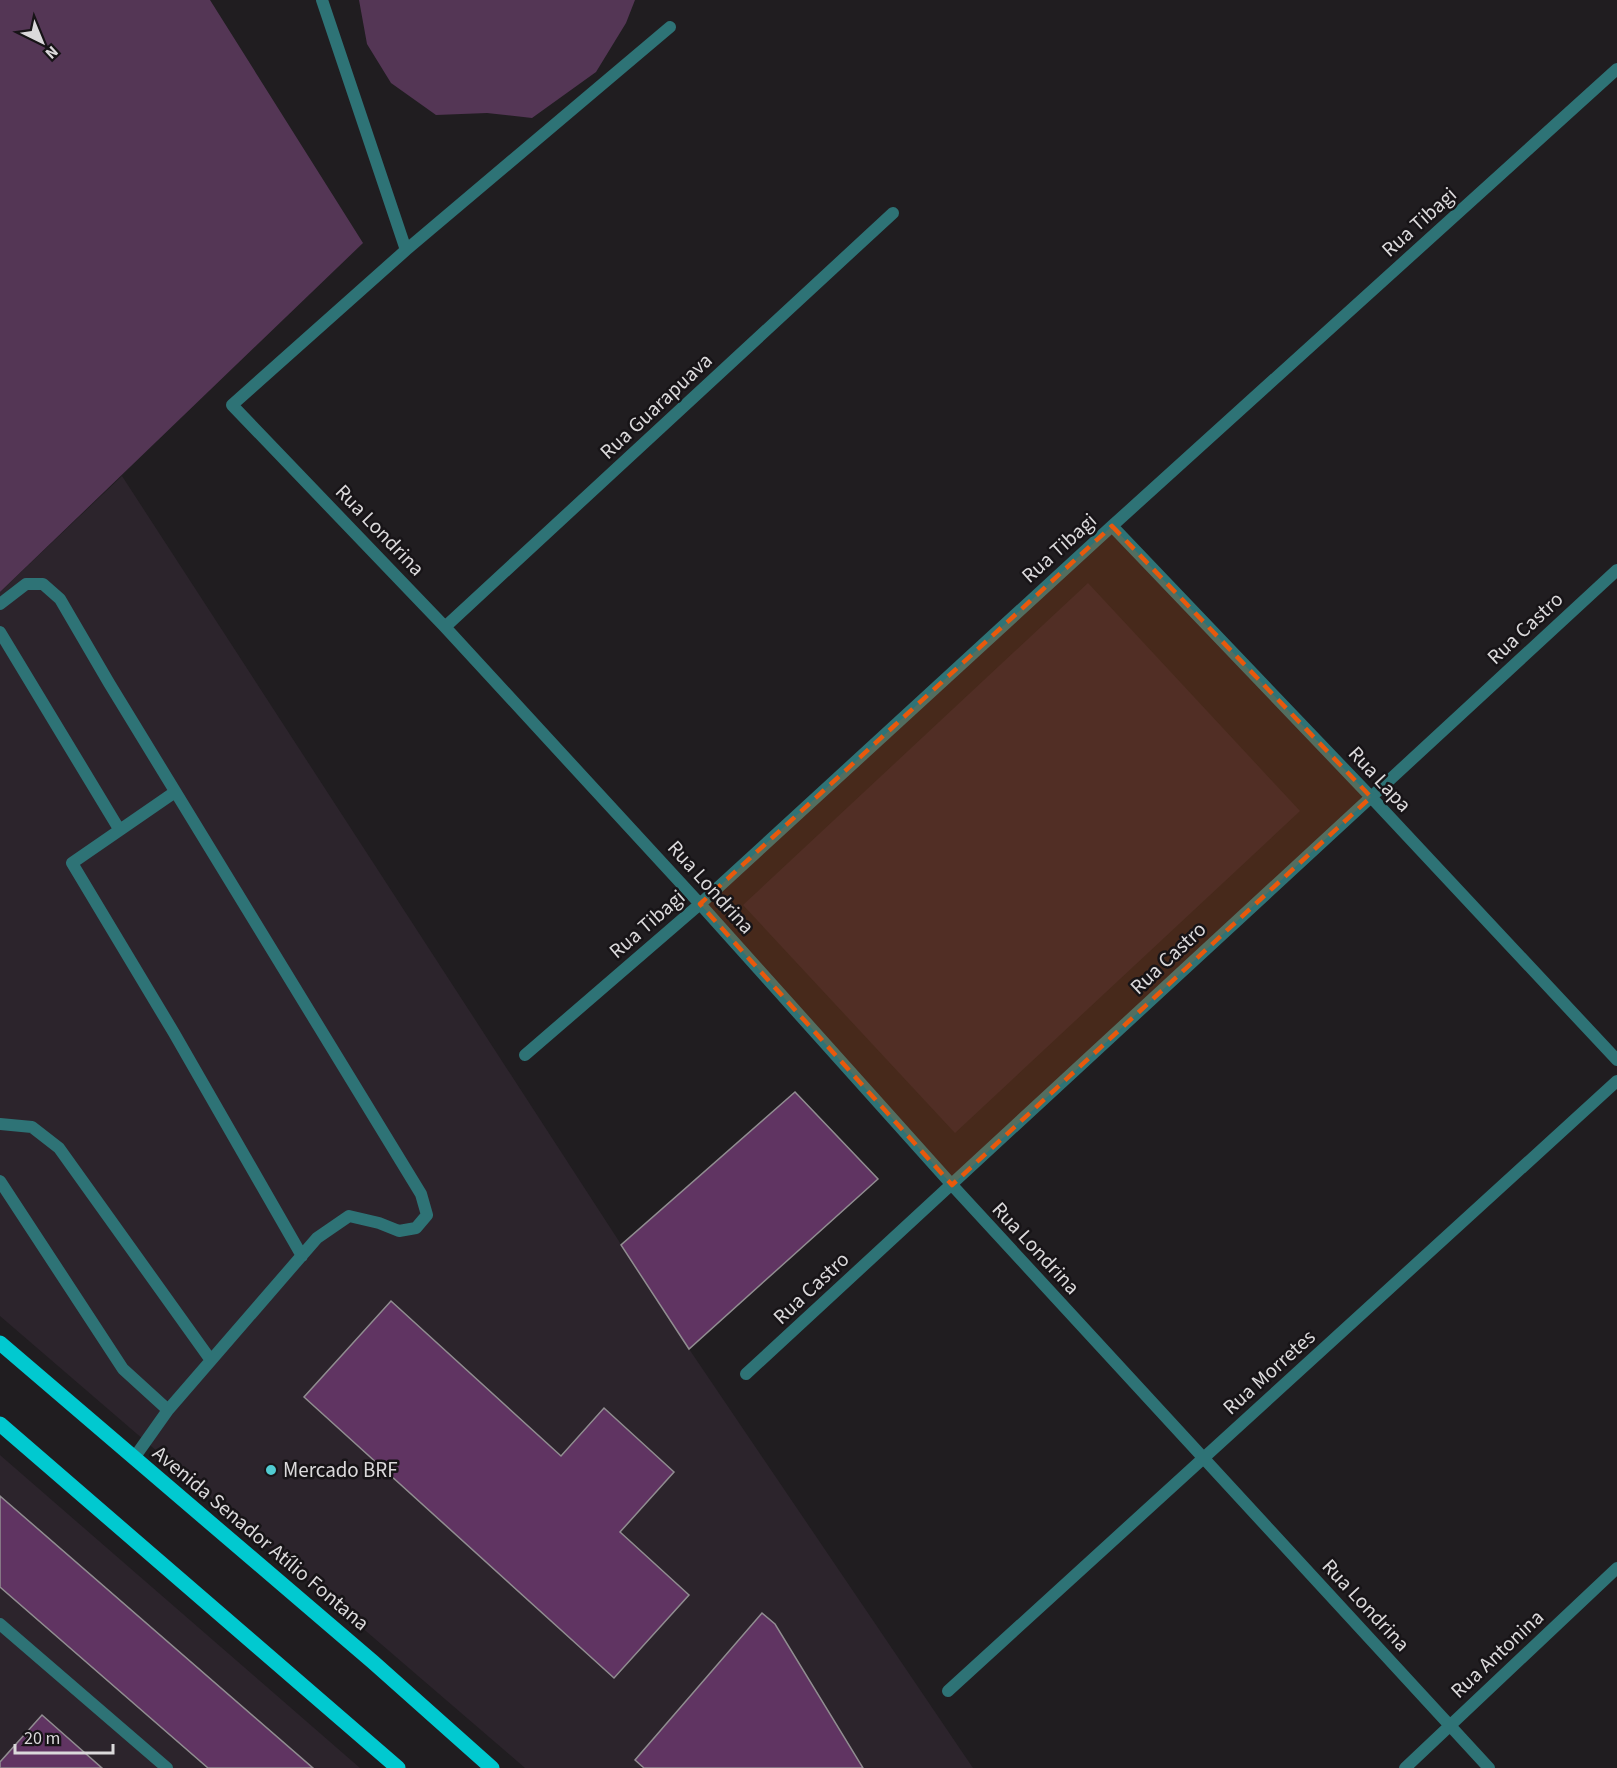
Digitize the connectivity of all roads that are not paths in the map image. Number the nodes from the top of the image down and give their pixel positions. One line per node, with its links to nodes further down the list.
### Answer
1 (322, 0): 5 (street)
2 (670, 27): 5 (street)
3 (1617, 69): 6 (street, Rua Tibagi)
4 (893, 213): 9 (street, Rua Guarapuava)
5 (406, 250): 9 (street, Rua Londrina)
6 (1112, 526): 12 (street, Rua Lapa); 14 (street, Rua Tibagi)
7 (1617, 570): 12 (street, Rua Castro)
8 (0, 604): 11 (street)
9 (445, 627): 14 (street, Rua Londrina)
10 (0, 632): 13 (street)
11 (175, 792): 13 (street); 21 (street)
12 (1371, 797): 16 (street, Rua Lapa); 20 (street, Rua Castro)
13 (120, 829): 21 (street)
14 (700, 904): 15 (street, Rua Tibagi); 20 (street, Rua Londrina)
15 (525, 1055)
16 (1617, 1060)
17 (1617, 1080): 28 (street, Rua Morretes)
18 (0, 1124): 23 (street)
19 (0, 1181): 25 (street)
20 (952, 1185): 24 (street, Rua Castro); 28 (street, Rua Londrina)
21 (302, 1256): 23 (street)
22 (0, 1343): 27 (main road, Avenida Senador Atílio Fontana)
23 (210, 1359): 25 (street)
24 (746, 1374)
25 (168, 1410): 27 (street)
26 (0, 1424): 34 (main road)
27 (134, 1458): 35 (main road, Avenida Senador Atílio Fontana)
28 (1204, 1458): 31 (street, Rua Morretes); 32 (street, Rua Londrina)
29 (1617, 1568): 32 (street, Rua Antonina)
30 (0, 1624): 33 (street)
31 (948, 1691)
32 (1450, 1725): 36 (street, Rua Antonina); 37 (street, Rua Londrina)
33 (167, 1768)
34 (398, 1768)
35 (492, 1768)
36 (1405, 1768)
37 (1489, 1768)

